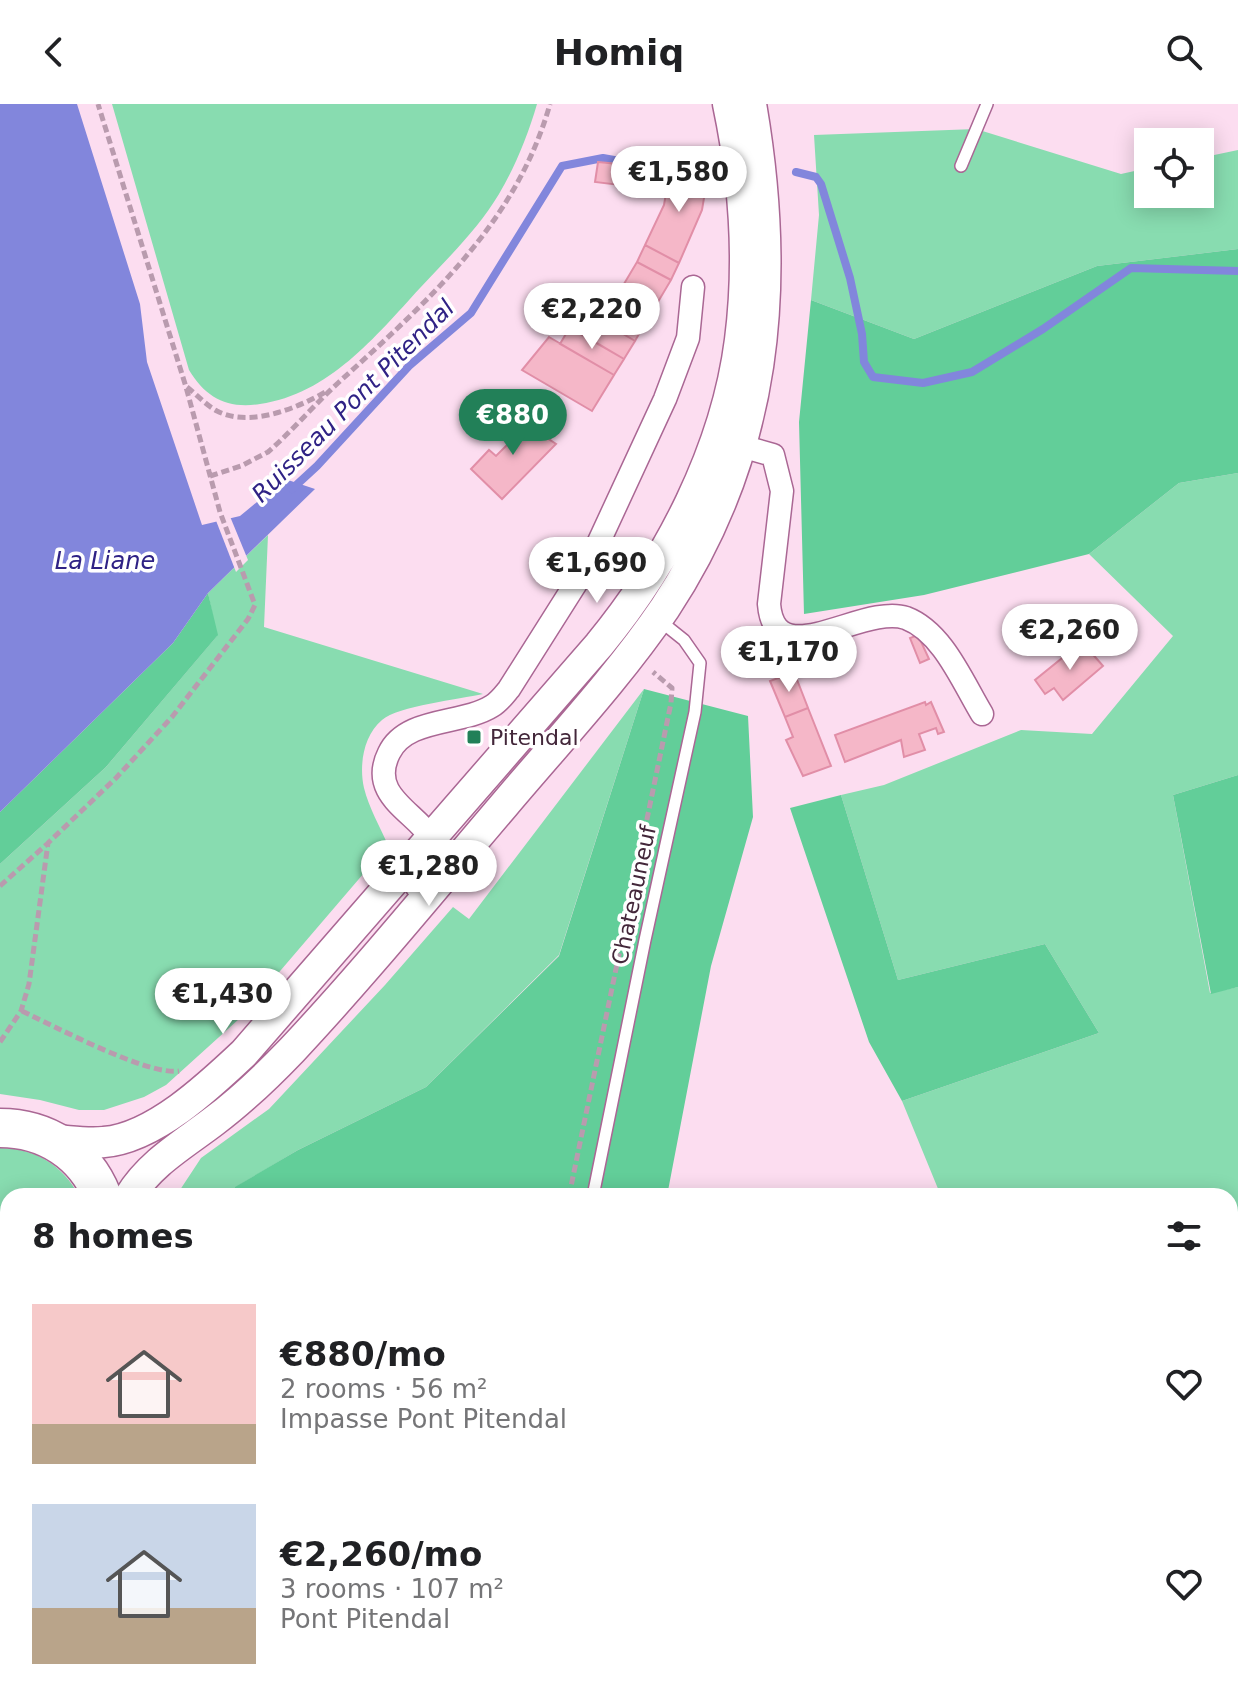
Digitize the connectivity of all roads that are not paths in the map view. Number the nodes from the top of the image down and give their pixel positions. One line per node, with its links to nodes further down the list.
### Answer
1 (728, 104): 9 (main road)
2 (751, 104): 6 (main road)
3 (987, 104): 4 (lane)
4 (961, 166)
5 (693, 287): 9 (street)
6 (741, 446): 7 (main road); 8 (street)
7 (657, 619): 10 (main road); 15 (lane, Chateauneuf)
8 (982, 714)
9 (432, 837): 10 (street); 12 (main road)
10 (358, 974): 14 (main road)
11 (0, 1128): 12 (highway)
12 (54, 1140): 13 (highway)
13 (97, 1188)
14 (136, 1188)
15 (595, 1188)

